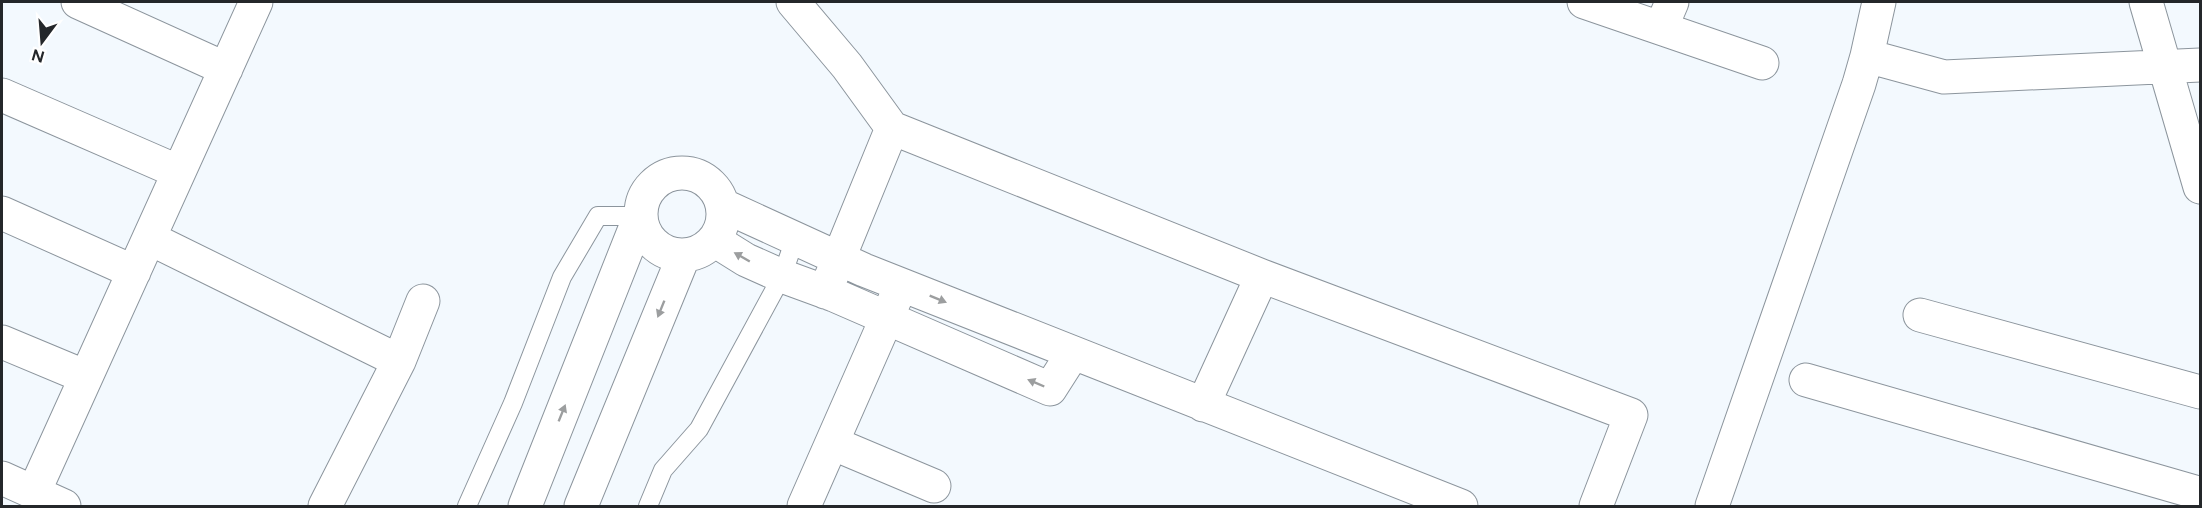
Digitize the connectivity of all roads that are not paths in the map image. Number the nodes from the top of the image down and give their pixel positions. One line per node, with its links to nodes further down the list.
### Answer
1 (78, 2): 7 (street)
2 (256, 2): 13 (street)
3 (793, 2): 15 (street)
4 (1584, 2): 8 (street)
5 (1879, 2): 9 (street)
6 (2146, 2): 12 (street)
7 (114, 9): 13 (street)
8 (1666, 15): 10 (street)
9 (1867, 56): 12 (street); 57 (street)
10 (1762, 63)
11 (2200, 65): 12 (street)
12 (2166, 68): 17 (street)
13 (226, 69): 16 (street)
14 (2, 95): 16 (street)
15 (892, 128): 25 (street); 28 (street)
16 (179, 172): 21 (street)
17 (2200, 187)
18 (722, 205): 20 (street); 22 (street); 23 (street)
19 (2, 213): 26 (street)
20 (640, 216): 24 (street); 42 (street, one-way to 20); 50 (lane)
21 (149, 238): 26 (street); 36 (street)
22 (795, 239): 25 (street); 27 (lane)
23 (714, 240): 24 (street); 27 (street, one-way to 23)
24 (684, 255): 43 (street, one-way to 43)
25 (838, 259): 29 (street); 30 (street)
26 (134, 272): 37 (street)
27 (782, 276): 30 (street); 53 (lane)
28 (1262, 276): 40 (street); 56 (street)
29 (902, 285): 33 (street); 35 (street, one-way to 35)
30 (825, 292): 33 (street)
31 (423, 301): 36 (street)
32 (1920, 315): 39 (street)
33 (887, 318): 35 (street, one-way to 33); 41 (street)
34 (2, 342): 37 (street)
35 (1073, 353): 40 (street)
36 (399, 362): 49 (street)
37 (86, 377): 47 (street)
38 (1806, 380): 46 (street)
39 (2200, 392)
40 (1203, 405): 55 (street)
41 (832, 443): 45 (street); 54 (street)
42 (548, 448): 43 (street); 51 (street)
43 (597, 468): 52 (street)
44 (2, 478): 47 (street)
45 (934, 486)
46 (2196, 490)
47 (34, 492): 48 (street)
48 (63, 507)
49 (326, 507)
50 (467, 507)
51 (525, 507)
52 (581, 507)
53 (648, 507)
54 (804, 507)
55 (1461, 507)
56 (1596, 507)
57 (1712, 507)

